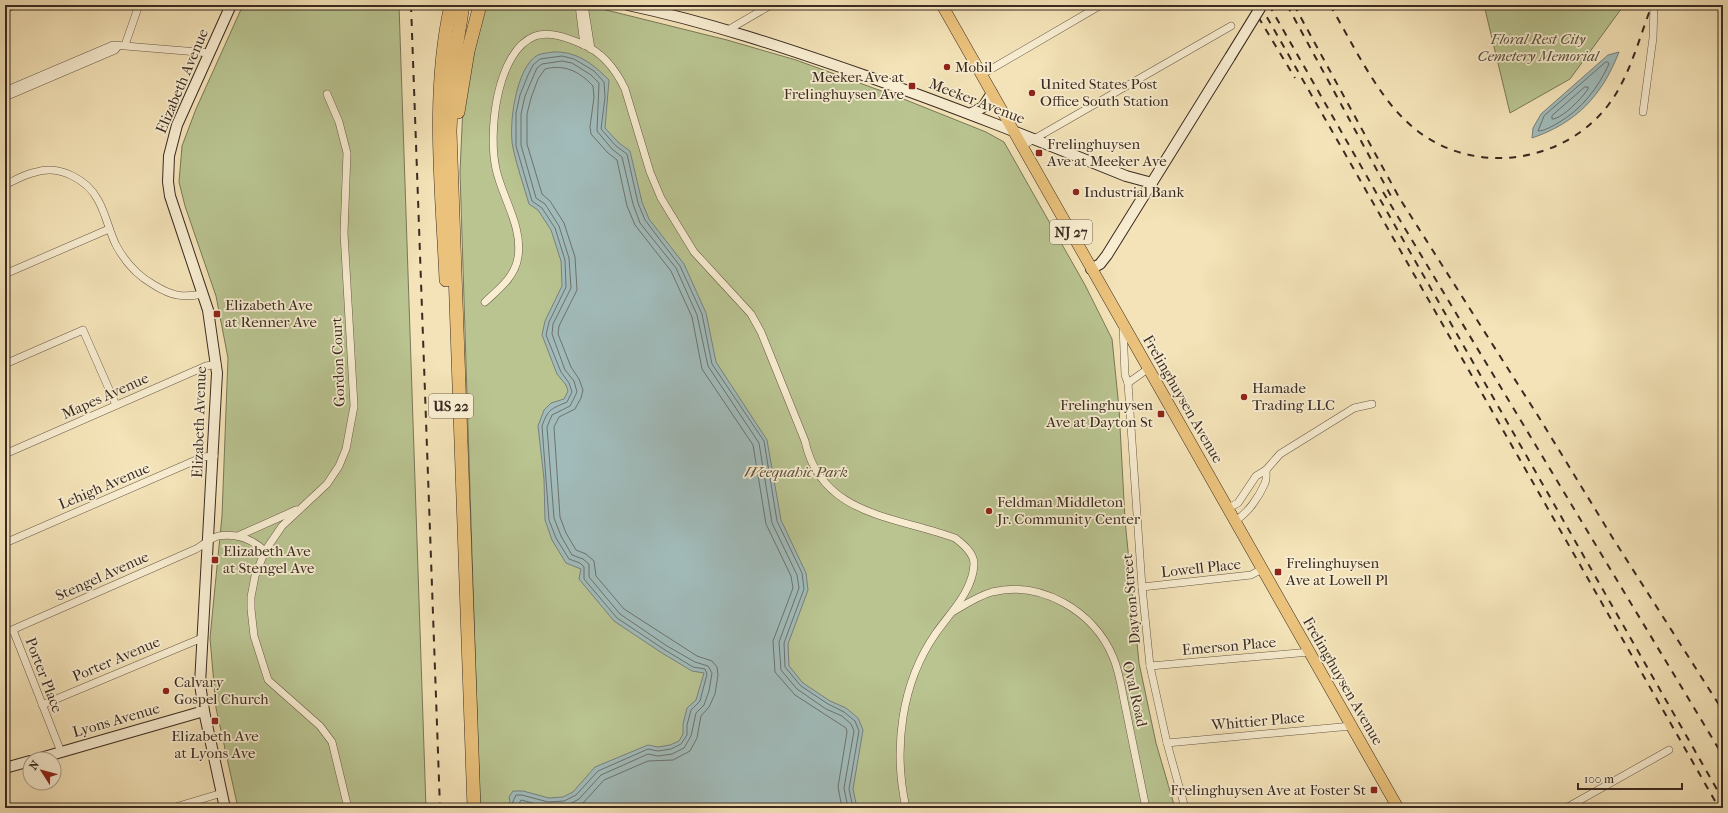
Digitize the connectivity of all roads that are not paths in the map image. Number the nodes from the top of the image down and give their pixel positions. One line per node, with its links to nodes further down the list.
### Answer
1 (139, 5): 17 (street)
2 (231, 5): 20 (main road, Elizabeth Avenue)
3 (446, 5): 21 (highway)
4 (451, 5): 21 (highway, US 22)
5 (464, 5): 34 (highway, US 22)
6 (480, 5): 34 (highway)
7 (579, 5): 18 (street)
8 (584, 5): 19 (street)
9 (628, 5): 16 (main road, Meeker Avenue)
10 (771, 5): 16 (street)
11 (942, 5): 22 (main road, Frelinghuysen Avenue / NJ 27)
12 (1101, 5): 22 (street)
13 (1262, 5): 32 (main road, bridge)
14 (1654, 5): 27 (street)
15 (1231, 26): 30 (street)
16 (728, 30): 28 (main road, Meeker Avenue)
17 (121, 45): 20 (street); 23 (street); 26 (street)
18 (584, 45): 19 (street); 39 (street)
19 (591, 49): 59 (street)
20 (210, 53): 38 (main road, Elizabeth Avenue)
21 (442, 60): 79 (highway, US 22)
22 (981, 75): 24 (main road, Frelinghuysen Avenue / NJ 27)
23 (5, 91)
24 (992, 93): 28 (main road); 29 (main road, Frelinghuysen Avenue / NJ 27)
25 (327, 94): 51 (street, Gordon Court)
26 (5, 97)
27 (1643, 112)
28 (970, 114): 29 (main road, Meeker Avenue)
29 (1013, 131): 30 (main road, Meeker Avenue); 31 (main road, Frelinghuysen Avenue / NJ 27)
30 (1033, 139): 31 (street); 32 (main road, Meeker Avenue)
31 (1022, 146): 36 (main road, Frelinghuysen Avenue / NJ 27)
32 (1152, 184): 36 (main road)
33 (5, 185): 35 (street)
34 (452, 190): 80 (highway, US 22)
35 (109, 229): 37 (street); 38 (street)
36 (1092, 269): 40 (main road, Frelinghuysen Avenue / NJ 27)
37 (5, 274)
38 (203, 294): 42 (main road, Elizabeth Avenue)
39 (485, 302)
40 (1123, 324): 43 (main road, Frelinghuysen Avenue / NJ 27); 44 (street, Dayton Street)
41 (5, 364): 46 (street)
42 (216, 364): 46 (street, Mapes Avenue); 48 (main road, Elizabeth Avenue)
43 (1149, 368): 44 (street); 50 (main road, Frelinghuysen Avenue / NJ 27)
44 (1128, 383): 58 (street, Dayton Street)
45 (1372, 404): 49 (street)
46 (116, 405): 47 (street, Mapes Avenue)
47 (5, 454)
48 (214, 456): 54 (main road, Elizabeth Avenue); 55 (street, Lehigh Avenue)
49 (1266, 470): 50 (street); 52 (street)
50 (1228, 508): 52 (main road, Frelinghuysen Avenue / NJ 27)
51 (299, 509): 53 (street); 56 (street, Gordon Court)
52 (1235, 521): 57 (main road, Frelinghuysen Avenue / NJ 27)
53 (238, 536): 54 (street, Stengel Avenue); 56 (street)
54 (209, 541): 60 (street, Stengel Avenue); 62 (main road, Elizabeth Avenue)
55 (5, 543)
56 (265, 551): 78 (street, Gordon Court)
57 (1262, 569): 58 (street, Lowell Place); 63 (main road, Frelinghuysen Avenue / NJ 27)
58 (1142, 587): 64 (street, Dayton Street)
59 (953, 611): 81 (street); 82 (street, Oval Road)
60 (13, 630): 61 (street, Stengel Avenue); 65 (street, Porter Place)
61 (5, 633)
62 (202, 638): 65 (street, Porter Avenue); 66 (main road, Elizabeth Avenue)
63 (1310, 652): 64 (street, Emerson Place); 67 (main road, Frelinghuysen Avenue / NJ 27)
64 (1150, 666): 68 (street, Dayton Street)
65 (42, 705): 70 (street, Porter Place)
66 (204, 711): 71 (main road, Lyons Avenue); 74 (main road, Elizabeth Avenue)
67 (1352, 726): 68 (street, Whittier Place); 75 (main road, Frelinghuysen Avenue / NJ 27)
68 (1167, 743): 83 (street, Dayton Street)
69 (1669, 750): 85 (street)
70 (61, 751)
71 (62, 752)
72 (22, 763): 73 (main road)
73 (5, 768)
74 (222, 793): 76 (street); 77 (main road, Elizabeth Avenue)
75 (1397, 807): 84 (street)
76 (172, 808)
77 (225, 808)
78 (348, 808)
79 (465, 808)
80 (474, 808)
81 (906, 808)
82 (1146, 808)
83 (1185, 808)
84 (1377, 808)
85 (1566, 808)

